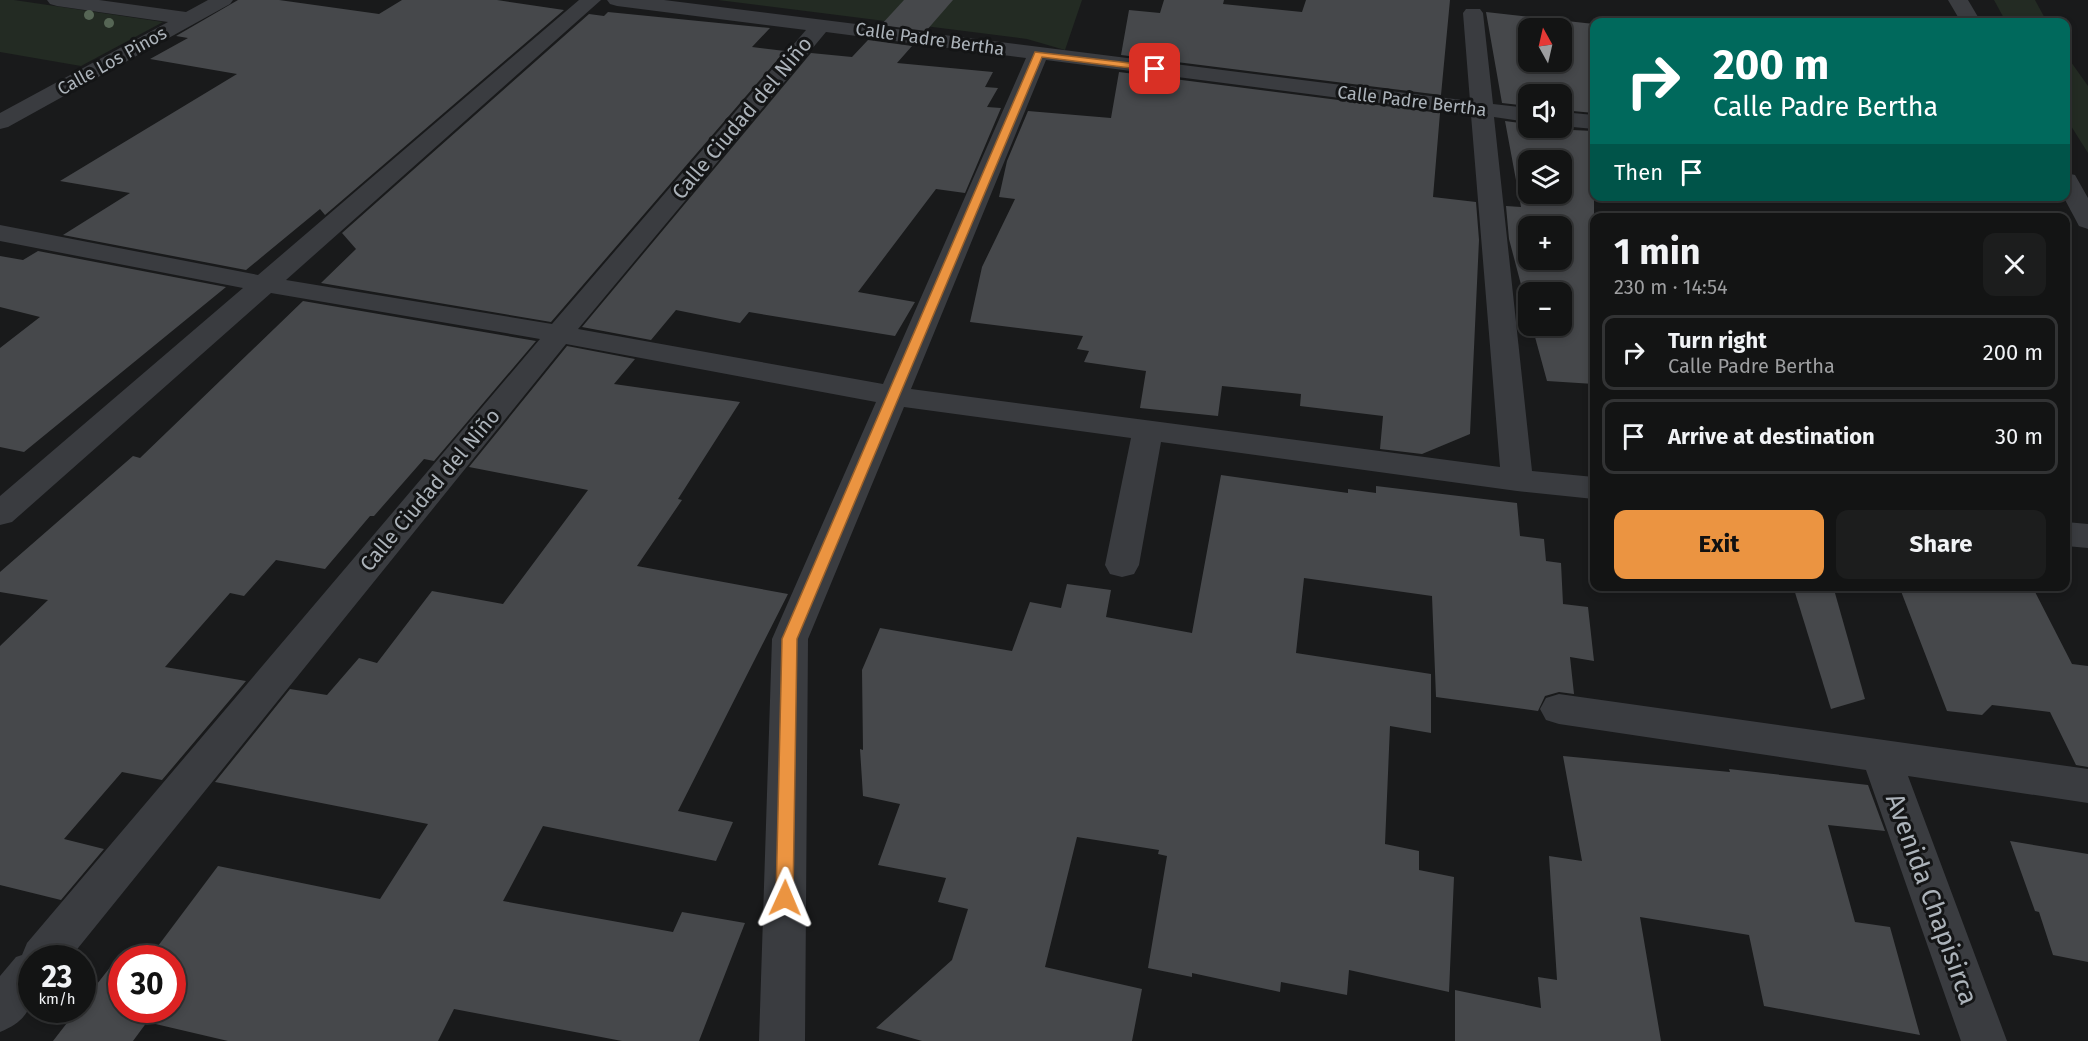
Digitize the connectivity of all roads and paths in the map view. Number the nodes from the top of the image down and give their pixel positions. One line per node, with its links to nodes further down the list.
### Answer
1 (57, 0): 8 (street)
2 (223, 0): 8 (street, Calle Los Pinos)
3 (591, 0): 19 (street)
4 (617, 0): 9 (street, Calle Padre Bertha)
5 (1958, 0): 7 (street)
6 (1473, 13): 11 (street)
7 (1969, 18)
8 (190, 19): 14 (street, Calle Los Pinos)
9 (821, 24): 10 (street, Calle Padre Bertha); 20 (street, Calle Ciudad del Niño)
10 (1038, 54): 11 (street, Calle Padre Bertha); 21 (street)
11 (1483, 109): 12 (street, Calle Padre Bertha); 23 (street)
12 (1518, 114)
13 (1572, 120): 15 (street)
14 (0, 122)
15 (1590, 122)
16 (2070, 187): 17 (street)
17 (2088, 221)
18 (0, 233): 19 (street)
19 (264, 284): 20 (street); 25 (street)
20 (559, 334): 21 (street); 32 (street, Calle Ciudad del Niño)
21 (895, 396): 22 (street); 35 (street)
22 (1148, 429): 23 (street); 28 (street)
23 (1517, 480): 24 (street)
24 (1590, 488)
25 (0, 514)
26 (2070, 534): 27 (street)
27 (2088, 536)
28 (1122, 565)
29 (1559, 708): 30 (street)
30 (1881, 757): 31 (street); 36 (street, Avenida Chapisirca)
31 (2088, 786)
32 (54, 945)
33 (18, 989): 34 (street)
34 (0, 1010)
35 (785, 1040)
36 (1984, 1041)

